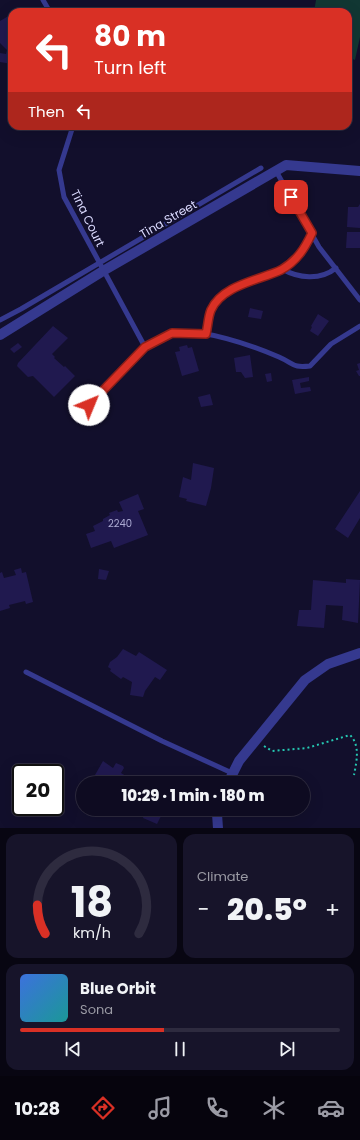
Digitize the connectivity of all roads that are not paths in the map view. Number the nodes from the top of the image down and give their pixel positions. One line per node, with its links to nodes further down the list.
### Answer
1 (72, 130): 6 (lane, Tina Court)
2 (261, 168): 6 (lane)
3 (276, 171): 4 (street, Tina Street); 5 (lane); 6 (street, Tina Street)
4 (360, 171)
5 (312, 233): 7 (lane); 8 (lane)
6 (101, 267): 10 (lane); 13 (street, Tina Street); 14 (lane, Tina Court)
7 (336, 268): 8 (lane); 9 (lane)
8 (282, 269): 12 (lane)
9 (360, 300)
10 (0, 320)
11 (360, 326): 12 (lane)
12 (206, 334): 14 (lane)
13 (0, 335)
14 (145, 347): 15 (lane)
15 (89, 405)
16 (360, 653): 18 (street)
17 (26, 672): 18 (lane)
18 (232, 772): 19 (street)
19 (231, 776)
20 (216, 816): 21 (street)
21 (218, 828)

